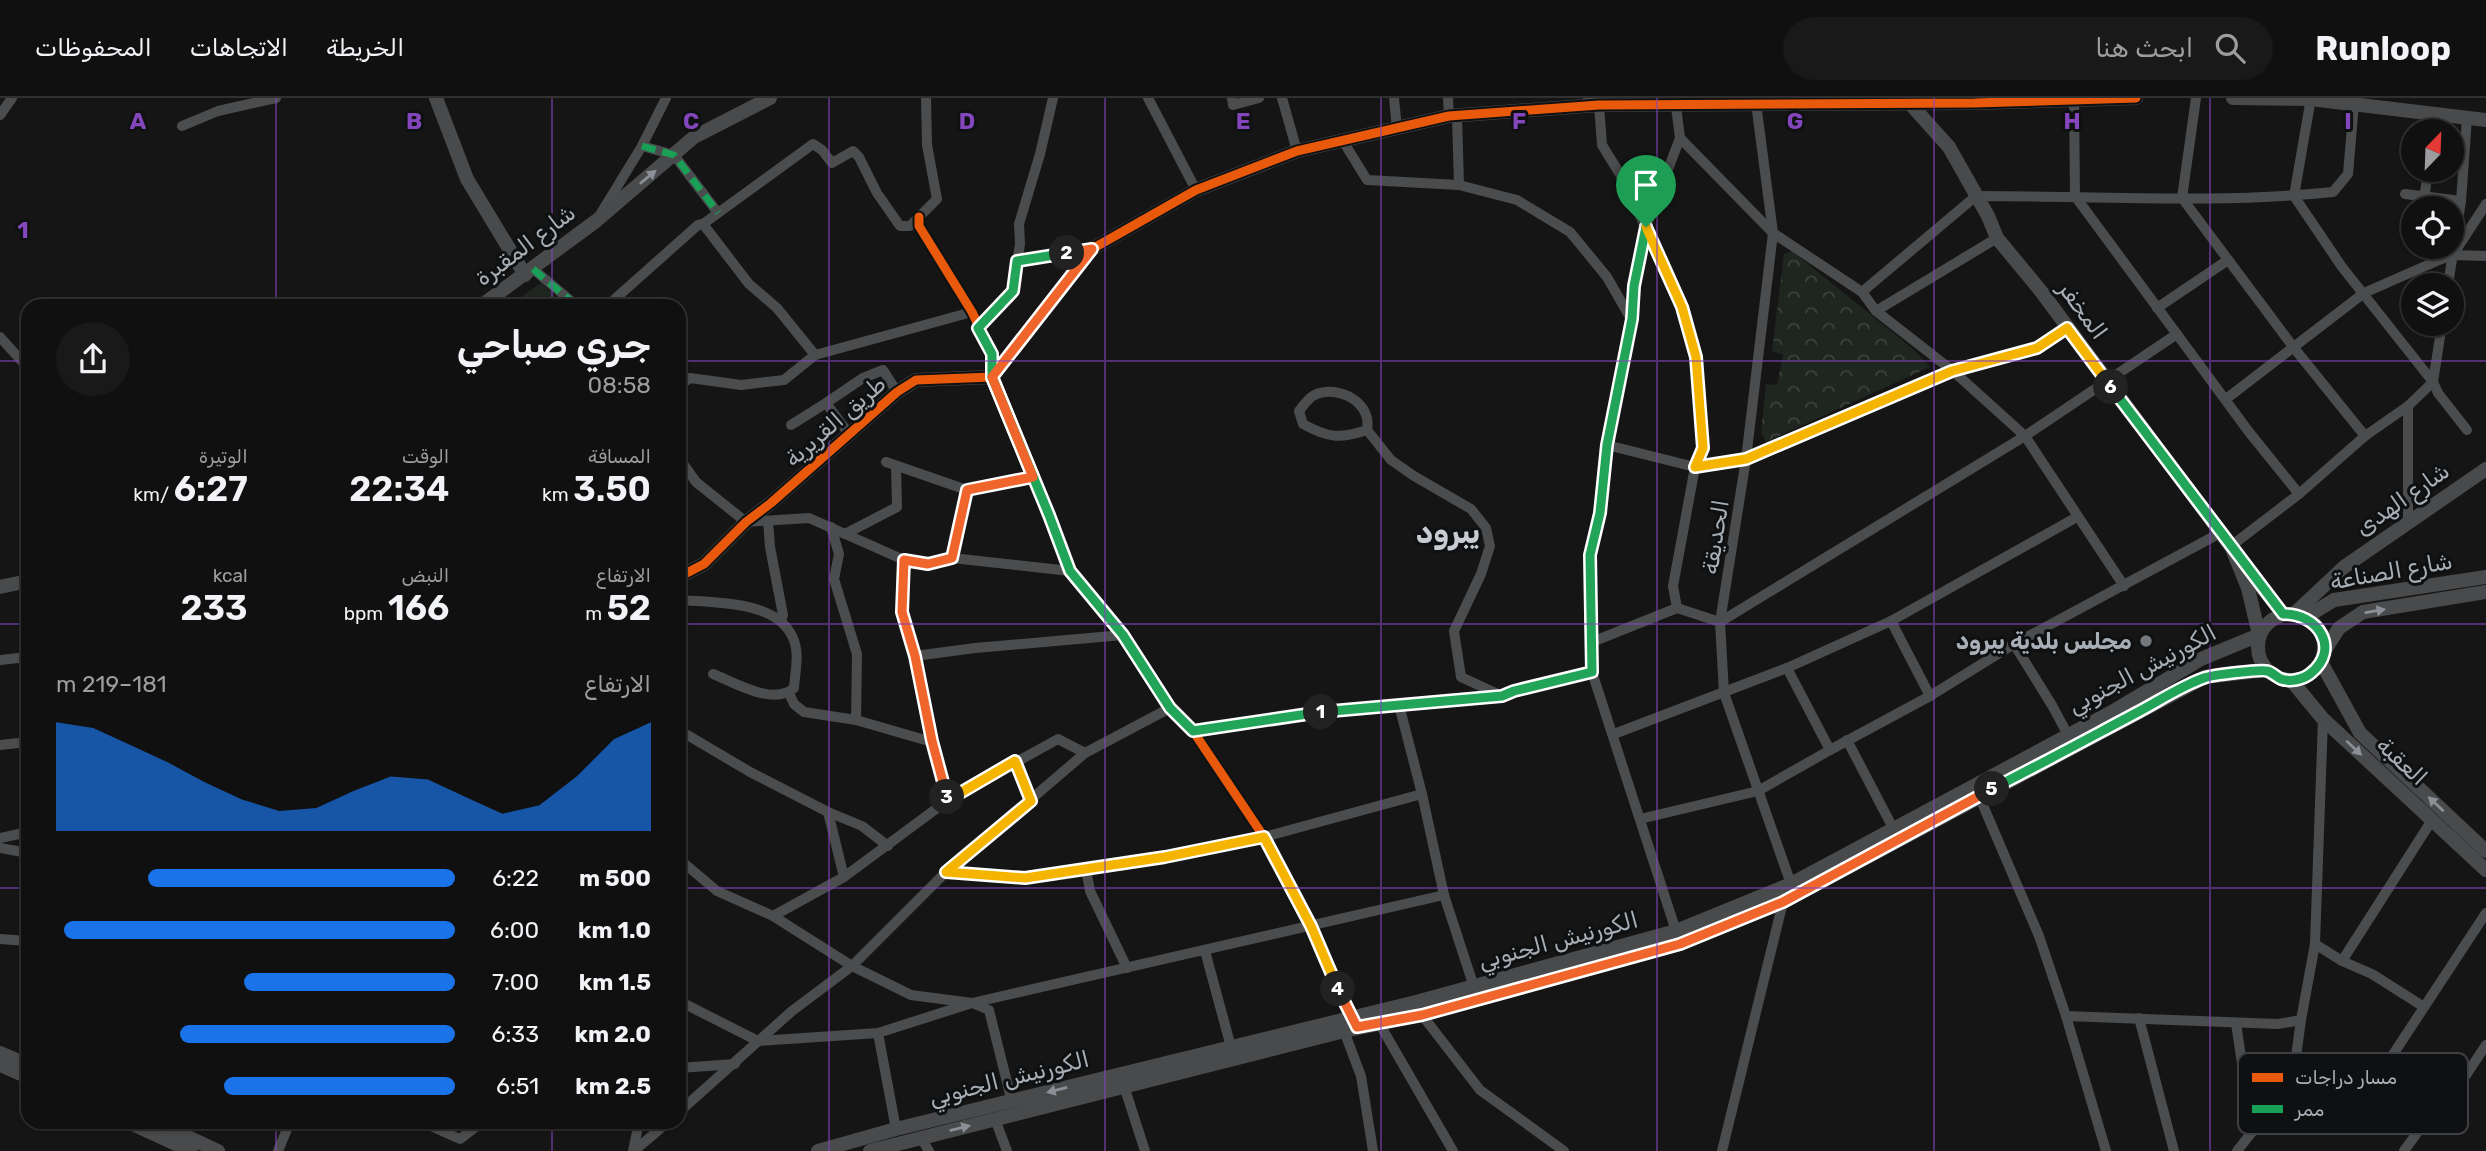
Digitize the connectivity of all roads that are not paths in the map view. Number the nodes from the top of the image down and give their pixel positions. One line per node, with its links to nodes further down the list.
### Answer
1 (12, 98): 26 (street)
2 (276, 98): 31 (street)
3 (436, 98): 64 (main road)
4 (666, 98): 35 (street)
5 (770, 98): 37 (main road, شارع المقبرة)
6 (926, 98): 51 (street)
7 (1053, 98): 63 (street)
8 (1149, 98): 40 (street)
9 (1233, 98): 10 (street)
10 (1259, 98)
11 (1282, 98): 36 (street)
12 (1394, 98): 32 (street)
13 (1448, 98): 27 (street)
14 (2074, 98): 15 (main road); 18 (main road); 44 (street)
15 (2136, 98)
16 (2196, 98): 48 (street)
17 (2233, 98): 19 (main road)
18 (1996, 99): 20 (main road)
19 (2310, 99): 24 (main road); 45 (street)
20 (1907, 100): 23 (main road); 43 (main road, المخفر)
21 (1594, 101): 22 (main road); 27 (main road); 54 (street)
22 (1674, 101): 23 (main road); 33 (street)
23 (1756, 103): 55 (street, الحديقة)
24 (2354, 103): 25 (main road); 45 (street)
25 (2437, 114): 28 (main road); 29 (street)
26 (0, 115)
27 (1453, 116): 32 (main road); 39 (street)
28 (2467, 118): 30 (main road); 47 (street)
29 (2436, 119)
30 (2486, 120)
31 (182, 126)
32 (1397, 129): 34 (main road)
33 (1679, 138): 54 (street); 55 (street)
34 (1343, 141): 36 (main road); 39 (street)
35 (642, 146): 37 (street); 52 (street)
36 (1297, 151): 40 (main road)
37 (674, 155): 50 (street); 52 (main road, شارع المقبرة, one-way to 37)
38 (2426, 182): 42 (street)
39 (1459, 185): 73 (street)
40 (1196, 190): 58 (main road)
41 (2405, 194): 42 (street)
42 (2424, 195): 46 (street)
43 (1976, 196): 44 (street); 56 (main road, المخفر); 65 (street)
44 (2075, 196): 48 (street); 70 (street)
45 (2294, 196): 48 (street); 66 (street)
46 (2430, 196)
47 (2461, 196)
48 (2182, 198): 62 (street)
49 (2486, 204): 57 (street)
50 (718, 213): 51 (street); 53 (street)
51 (919, 217): 72 (street)
52 (596, 221): 64 (main road, شارع المقبرة)
53 (703, 224): 69 (street); 80 (street)
54 (1646, 227): 73 (street); 99 (street)
55 (1773, 233): 65 (street); 98 (street, الحديقة)
56 (1997, 237): 71 (street); 75 (main road, المخفر)
57 (2464, 239)
58 (1092, 249): 63 (street); 83 (main road)
59 (2464, 256): 60 (street)
60 (2486, 256)
61 (2446, 259): 66 (street)
62 (2228, 260): 70 (street); 79 (street)
63 (1017, 261): 74 (street)
64 (529, 272): 67 (main road, شارع المقبرة); 68 (street)
65 (1862, 292): 71 (street)
66 (2364, 293): 79 (street); 86 (street)
67 (491, 299)
68 (567, 299)
69 (615, 299)
70 (2157, 308): 76 (street)
71 (1876, 311): 82 (street)
72 (972, 312): 74 (street); 80 (street)
73 (1632, 319): 97 (street)
74 (978, 328): 83 (street)
75 (2067, 328): 82 (street); 85 (main road, المخفر)
76 (2177, 334): 85 (street); 88 (street)
77 (2440, 336): 86 (street)
78 (0, 337): 81 (street)
79 (2294, 348): 88 (street); 96 (street)
80 (815, 355): 84 (street)
81 (21, 360)
82 (1952, 371): 95 (street); 98 (street)
83 (992, 377): 87 (main road, طريق القريرية); 102 (street)
84 (686, 381)
85 (2108, 382): 95 (street); 110 (main road, المخفر)
86 (2433, 382): 90 (street); 93 (street)
87 (897, 391): 89 (street); 94 (main road, طريق القريرية)
88 (2225, 399): 104 (street)
89 (826, 403): 91 (street); 94 (street)
90 (2408, 406): 96 (street); 108 (street)
91 (791, 425)
92 (1367, 430): 92 (street); 145 (street)
93 (2467, 430)
94 (849, 434): 107 (main road, طريق القريرية)
95 (2025, 436): 105 (street); 129 (street)
96 (2365, 436): 104 (street)
97 (1607, 445): 99 (street); 132 (street)
98 (1746, 459): 99 (street); 129 (street, الحديقة)
99 (1695, 467): 125 (street)
100 (686, 468): 107 (street)
101 (2486, 469): 108 (main road, شارع الهدى)
102 (1033, 477): 103 (street); 116 (street)
103 (967, 490): 111 (street); 113 (street)
104 (2298, 494): 112 (street)
105 (2077, 517): 120 (street); 128 (street)
106 (768, 521): 107 (street); 109 (street); 127 (street)
107 (746, 522): 117 (main road, طريق القريرية)
108 (2407, 522): 115 (main road, شارع الهدى)
109 (831, 527): 111 (street); 150 (street)
110 (2222, 532): 112 (main road, المخفر); 120 (street)
111 (845, 534): 114 (street)
112 (2231, 546): 126 (main road); 131 (main road)
113 (952, 558): 114 (street); 116 (street)
114 (904, 560): 134 (street)
115 (2344, 567): 124 (main road); 126 (main road, شارع الهدى)
116 (1070, 571): 130 (street)
117 (686, 573)
118 (2486, 578): 124 (main road, شارع الصناعة)
119 (21, 582): 121 (main road)
120 (2124, 586): 133 (street)
121 (0, 587)
122 (2486, 592): 135 (main road, شارع الصناعة, one-way to 122)
123 (686, 601): 127 (street)
124 (2331, 601): 126 (main road, شارع الصناعة); 135 (main road)
125 (1677, 608): 129 (street); 132 (street)
126 (2295, 615): 131 (main road); 135 (main road)
127 (781, 621): 143 (street)
128 (1891, 621): 138 (street); 146 (street)
129 (1720, 622): 144 (street, الحديقة)
130 (1123, 635): 134 (street); 148 (street)
131 (2259, 635): 139 (main road); 154 (main road, الكورنيش الجنوبي)
132 (1592, 642): 140 (street)
133 (2014, 644): 146 (street); 154 (street)
134 (915, 656): 156 (street)
135 (2322, 657): 142 (main road); 176 (main road, العقبة, one-way to 135)
136 (21, 658): 137 (street)
137 (0, 660)
138 (1787, 668): 144 (street); 159 (street)
139 (2266, 670): 142 (main road); 164 (main road, الكورنيش الجنوبي)
140 (1592, 672): 145 (street); 153 (street)
141 (713, 674): 143 (street)
142 (2291, 680): 149 (main road, العقبة)
143 (789, 693): 150 (street)
144 (1724, 693): 153 (street); 162 (street, الحديقة)
145 (1502, 696): 147 (street)
146 (1930, 696): 155 (street)
147 (1399, 705): 151 (street); 163 (street)
148 (1170, 708): 151 (street); 160 (street)
149 (2323, 719): 169 (main road, العقبة, one-way to 169); 192 (street)
150 (856, 720): 156 (street)
151 (1193, 731): 172 (street)
152 (686, 734): 167 (street)
153 (1614, 734): 168 (street)
154 (2068, 735): 170 (main road, الكورنيش الجنوبي)
155 (1847, 740): 159 (street); 170 (street)
156 (932, 741): 165 (street)
157 (21, 742): 158 (street)
158 (0, 743)
159 (1830, 750): 162 (street)
160 (1085, 753): 161 (street); 166 (street)
161 (1015, 761): 165 (street); 166 (street)
162 (1758, 791): 168 (street); 183 (street, الحديقة)
163 (1422, 794): 172 (street); 184 (street)
164 (1979, 796): 185 (main road, الكورنيش الجنوبي); 202 (street)
165 (948, 800): 174 (street)
166 (1031, 801): 181 (street)
167 (828, 812): 174 (street); 182 (street)
168 (1640, 819): 189 (street)
169 (2432, 820): 180 (main road, العقبة); 194 (street)
170 (1894, 828): 183 (main road, الكورنيش الجنوبي)
171 (21, 834): 173 (street)
172 (1264, 837): 179 (street); 188 (street)
173 (0, 838)
174 (888, 846): 182 (street)
175 (0, 848): 177 (street)
176 (2486, 851)
177 (21, 852)
178 (686, 865): 187 (street)
179 (1086, 869): 181 (street); 196 (street)
180 (2486, 870)
181 (946, 872): 195 (street)
182 (844, 877): 187 (street)
183 (1791, 884): 189 (main road, الكورنيش الجنوبي)
184 (1444, 895): 188 (street); 197 (street)
185 (1783, 902): 201 (main road, الكورنيش الجنوبي); 249 (street)
186 (2486, 913): 200 (street)
187 (773, 916): 195 (street)
188 (1311, 926): 193 (street); 207 (street)
189 (1676, 931): 197 (main road, الكورنيش الجنوبي)
190 (0, 939): 191 (street)
191 (21, 940)
192 (2315, 944): 194 (street); 204 (street)
193 (1205, 951): 196 (street); 211 (street)
194 (2342, 961): 200 (street)
195 (852, 965): 198 (street); 209 (street)
196 (1127, 968): 198 (street)
197 (1474, 987): 207 (main road, الكورنيش الجنوبي)
198 (972, 1003): 208 (street); 223 (street)
199 (686, 1005): 209 (street)
200 (2424, 1007): 215 (street)
201 (1422, 1015): 205 (main road, الكورنيش الجنوبي); 248 (street)
202 (2066, 1016): 203 (street); 250 (street)
203 (2139, 1018): 206 (street); 251 (street)
204 (2301, 1020): 206 (street); 214 (street)
205 (1378, 1023): 207 (main road, الكورنيش الجنوبي); 247 (street)
206 (2236, 1023): 213 (street)
207 (1350, 1025): 211 (main road, الكورنيش الجنوبي); 222 (main road, الكورنيش الجنوبي); 246 (street)
208 (878, 1033): 209 (street); 236 (street)
209 (758, 1041): 217 (street)
210 (2486, 1045): 220 (street)
211 (1231, 1047): 223 (main road, الكورنيش الجنوبي, one-way to 223)
212 (0, 1053): 216 (main road)
213 (2240, 1053)
214 (2296, 1053)
215 (2394, 1053)
216 (21, 1062)
217 (736, 1063): 219 (street); 224 (street)
218 (0, 1065): 221 (main road)
219 (686, 1067)
220 (2468, 1072)
221 (21, 1074)
222 (1124, 1086): 225 (main road, الكورنيش الجنوبي); 245 (street)
223 (1012, 1102): 236 (main road, الكورنيش الجنوبي)
224 (686, 1106)
225 (995, 1119): 235 (main road, الكورنيش الجنوبي, one-way to 225); 244 (street)
226 (143, 1129): 237 (main road)
227 (171, 1129): 238 (main road)
228 (287, 1129): 239 (street)
229 (438, 1129): 230 (street)
230 (473, 1129)
231 (638, 1129): 240 (street)
232 (660, 1129): 240 (street)
233 (2250, 1134): 252 (street)
234 (2416, 1134): 253 (street)
235 (921, 1138): 236 (main road, الكورنيش الجنوبي); 243 (street)
236 (899, 1141): 241 (main road, الكورنيش الجنوبي); 242 (main road, الكورنيش الجنوبي)
237 (191, 1151)
238 (218, 1151)
239 (278, 1151)
240 (633, 1151)
241 (818, 1151)
242 (870, 1151)
243 (929, 1151)
244 (1007, 1151)
245 (1145, 1151)
246 (1373, 1151)
247 (1453, 1151)
248 (1564, 1151)
249 (1722, 1151)
250 (2106, 1151)
251 (2174, 1151)
252 (2237, 1151)
253 (2404, 1151)

